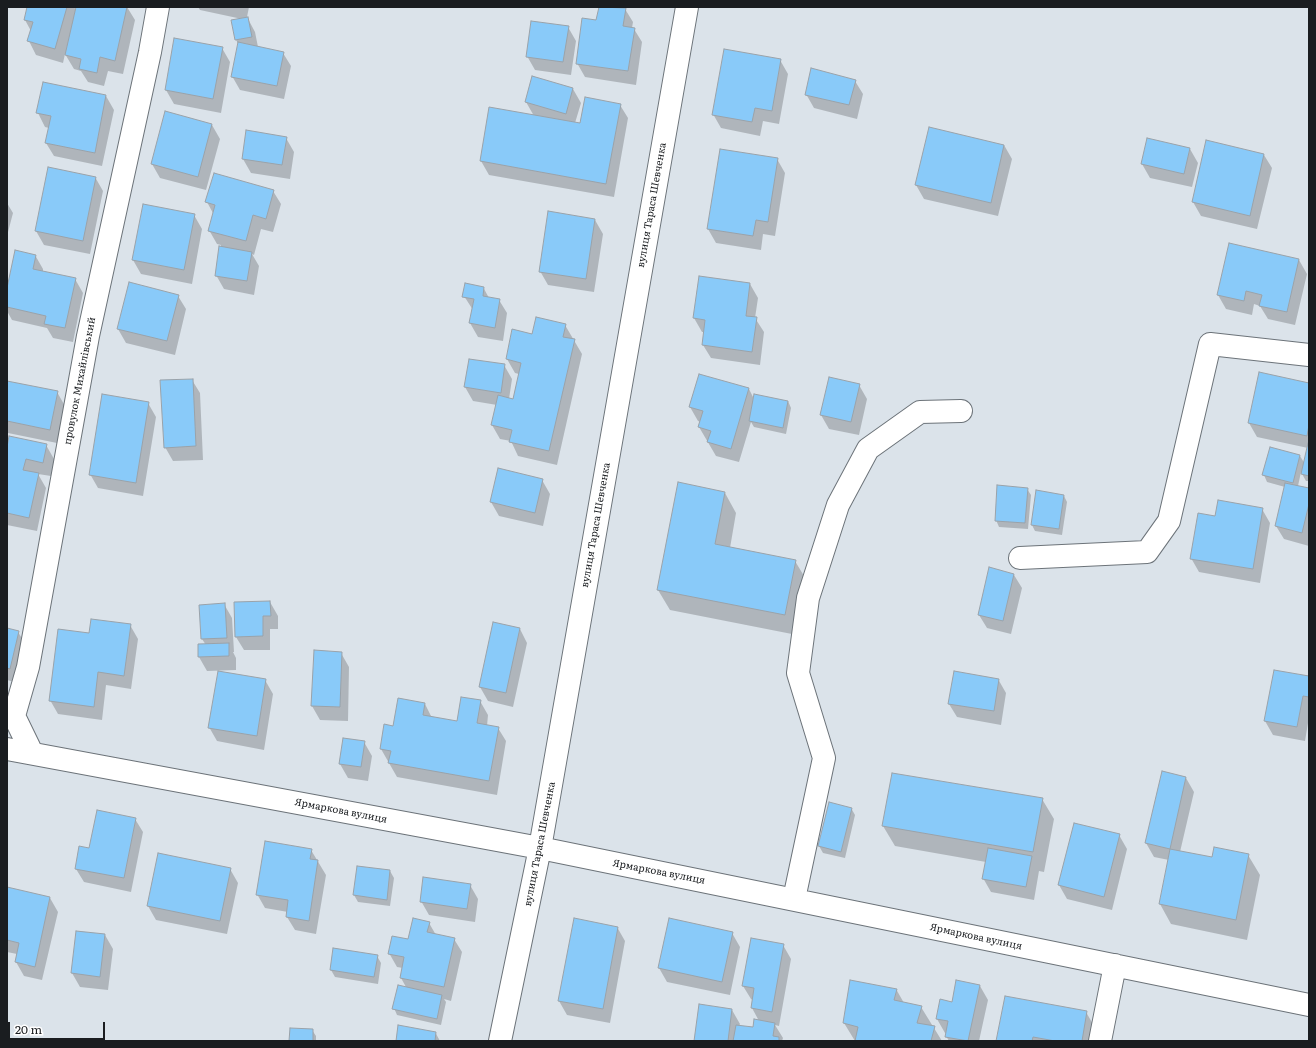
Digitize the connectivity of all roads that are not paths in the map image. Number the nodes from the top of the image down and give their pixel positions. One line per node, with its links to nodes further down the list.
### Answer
1 (158, 7): 7 (street, провулок Михайлівський)
2 (687, 7): 8 (street, вулиця Тараса Шевченка)
3 (1309, 355): 5 (street)
4 (962, 411): 9 (street)
5 (1020, 558)
6 (7, 749): 7 (street, Ярмаркова вулиця)
7 (32, 753): 8 (street, Ярмаркова вулиця)
8 (540, 848): 9 (street, Ярмаркова вулиця); 12 (street, вулиця Тараса Шевченка)
9 (794, 899): 10 (street, Ярмаркова вулиця)
10 (1115, 965): 11 (street, Ярмаркова вулиця); 13 (street)
11 (1309, 1005)
12 (500, 1041)
13 (1100, 1041)

